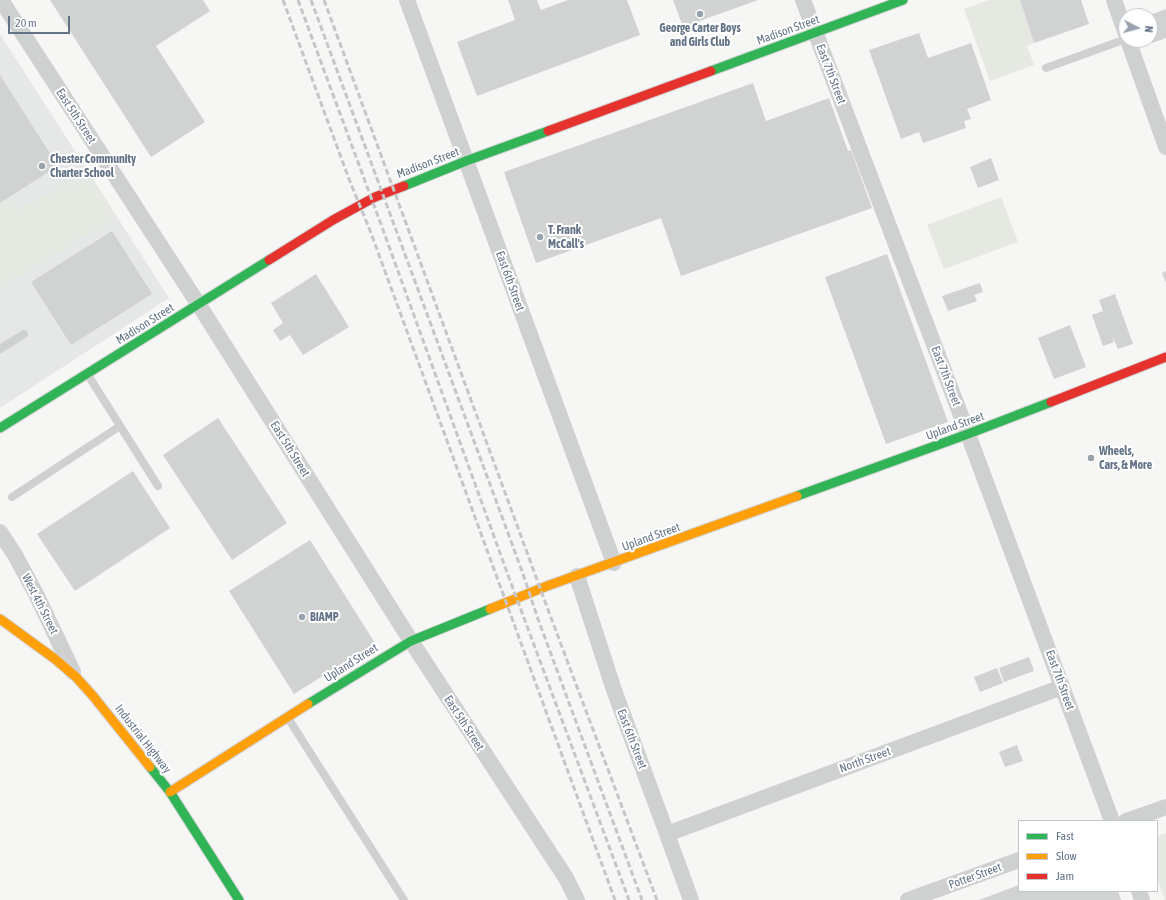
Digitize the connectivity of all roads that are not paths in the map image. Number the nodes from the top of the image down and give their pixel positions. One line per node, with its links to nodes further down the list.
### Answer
1 (1, 0): 14 (street, East 5th Street)
2 (407, 0): 13 (street, East 6th Street)
3 (803, 0): 8 (street, East 7th Street)
4 (903, 0): 6 (street, Madison Street)
5 (1114, 0): 7 (street)
6 (882, 4): 8 (street, Madison Street)
7 (1118, 11)
8 (815, 33): 13 (street, Madison Street); 21 (street, East 7th Street)
9 (1118, 43): 11 (lane)
10 (1130, 48): 12 (street)
11 (1046, 68)
12 (1166, 147)
13 (466, 161): 14 (street, Madison Street); 25 (street, East 6th Street)
14 (199, 305): 18 (street, Madison Street); 28 (street, East 5th Street)
15 (24, 334): 16 (lane)
16 (0, 349)
17 (1166, 357): 21 (street, Upland Street)
18 (87, 374): 19 (lane); 20 (street, Madison Street)
19 (120, 426): 22 (lane); 23 (lane)
20 (0, 428)
21 (968, 434): 25 (street, Upland Street); 30 (street, East 7th Street)
22 (158, 486)
23 (12, 497)
24 (0, 532): 29 (street, West 4th Street)
25 (614, 563): 26 (street, Upland Street)
26 (577, 576): 28 (street, Upland Street); 36 (street, East 6th Street)
27 (0, 619): 29 (street, Industrial Highway)
28 (411, 641): 31 (street, Upland Street); 40 (street, East 5th Street)
29 (76, 677): 32 (street, Industrial Highway)
30 (1062, 687): 34 (street, East 7th Street); 36 (street, North Street)
31 (287, 717): 32 (street, Upland Street); 39 (lane)
32 (170, 792): 38 (street, Industrial Highway)
33 (1166, 807): 35 (street)
34 (1112, 820)
35 (1129, 820)
36 (668, 834): 41 (street, East 6th Street)
37 (1018, 860): 42 (street, Potter Street)
38 (239, 900)
39 (404, 900)
40 (577, 900)
41 (691, 900)
42 (908, 900)

